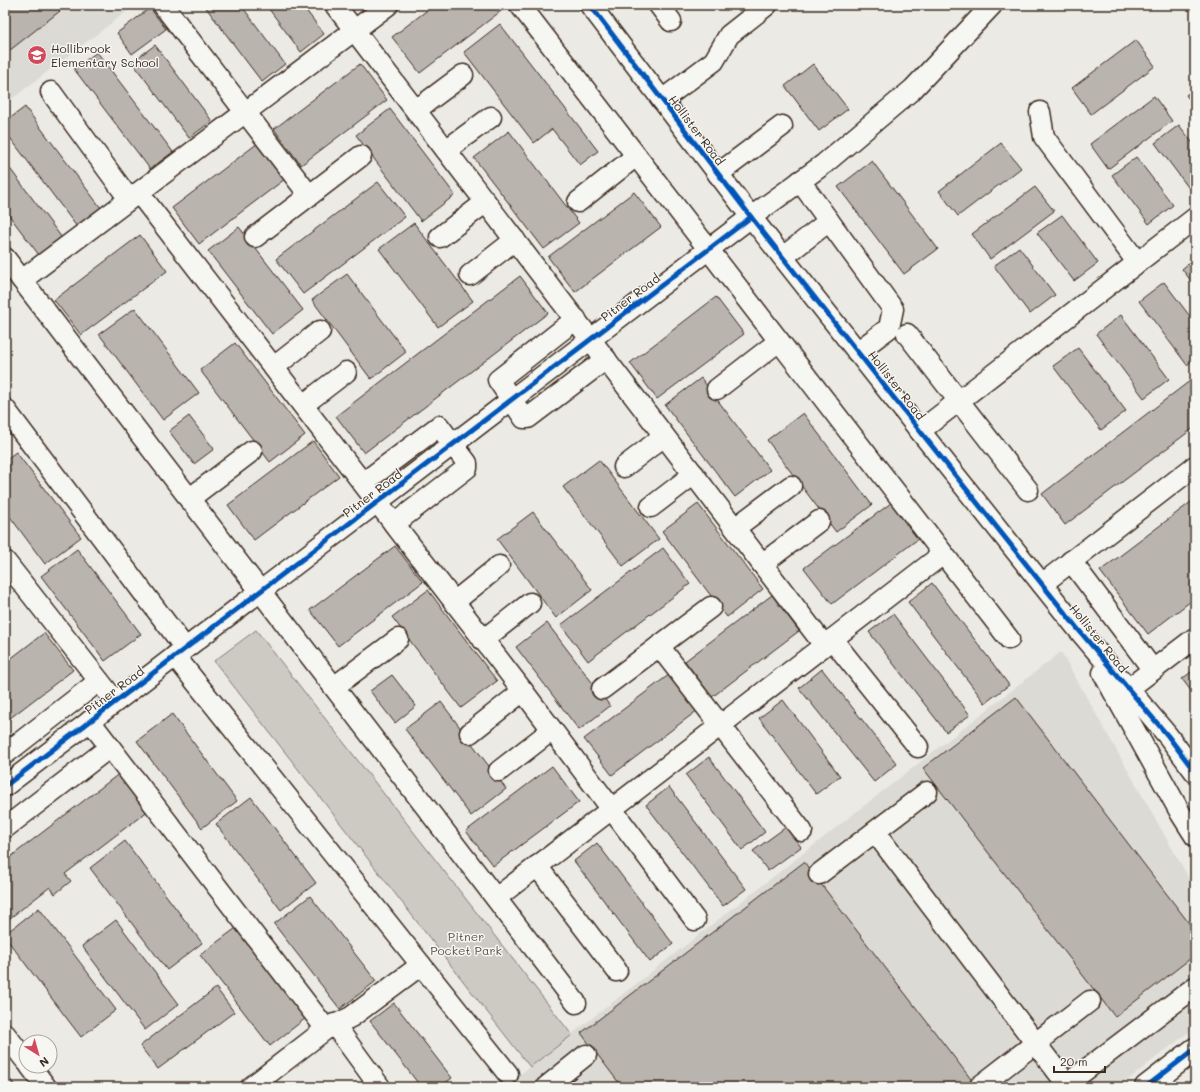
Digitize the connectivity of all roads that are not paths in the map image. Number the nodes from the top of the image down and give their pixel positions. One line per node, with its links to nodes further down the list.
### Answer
1 (163, 5): 15 (street)
2 (336, 5): 10 (street)
3 (388, 5): 10 (street)
4 (520, 5): 21 (street)
5 (590, 5): 13 (street, Hollister Road)
6 (659, 5): 9 (street)
7 (767, 5): 13 (street)
8 (992, 5): 23 (street, Pitner Road)
9 (671, 21)
10 (355, 31): 14 (street); 15 (street)
11 (463, 74): 14 (street)
12 (51, 92): 25 (street)
13 (662, 100): 22 (street, Hollister Road)
14 (416, 110): 19 (street)
15 (246, 112): 24 (street); 25 (street)
16 (1040, 112): 37 (street)
17 (491, 117): 19 (street)
18 (782, 126): 22 (street)
19 (446, 150): 26 (street)
20 (360, 156): 24 (street)
21 (636, 156): 27 (street); 34 (street)
22 (718, 174): 28 (street, Hollister Road)
23 (800, 181): 28 (street, Pitner Road); 30 (street)
24 (309, 195): 31 (street)
25 (134, 196): 39 (street); 48 (street)
26 (486, 202): 32 (street); 33 (street)
27 (578, 202)
28 (751, 217): 34 (street, Pitner Road); 35 (street, Hollister Road)
29 (1195, 218): 37 (street)
30 (829, 221): 35 (street); 46 (street)
31 (255, 237)
32 (440, 237)
33 (515, 240): 38 (street); 40 (street)
34 (709, 249): 43 (street, Pitner Road); 44 (street)
35 (783, 257): 46 (street, Hollister Road)
36 (5, 258): 39 (street)
37 (1137, 262): 54 (street)
38 (470, 275)
39 (22, 280): 70 (street)
40 (576, 319): 43 (street); 45 (street)
41 (320, 331): 48 (street)
42 (907, 334): 54 (street)
43 (591, 339): 47 (street); 49 (street, Pitner Road)
44 (779, 341): 52 (street); 76 (street)
45 (536, 351): 49 (street); 53 (street)
46 (857, 352): 57 (street, Hollister Road)
47 (606, 359): 51 (street); 58 (street)
48 (274, 367): 55 (street)
49 (551, 370): 51 (street); 53 (street, Pitner Road)
50 (346, 372): 55 (street)
51 (566, 389): 53 (street)
52 (717, 389)
53 (512, 400): 59 (street, Pitner Road)
54 (959, 401): 57 (street); 68 (street)
55 (303, 406): 66 (street)
56 (5, 409): 93 (street)
57 (920, 432): 81 (street, Hollister Road)
58 (664, 436): 63 (street); 65 (street)
59 (453, 444): 61 (street); 64 (street, Pitner Road); 69 (street)
60 (252, 451): 70 (street)
61 (401, 455): 64 (street); 66 (street)
62 (1195, 466): 77 (street)
63 (624, 467)
64 (414, 474): 69 (street); 71 (street, Pitner Road)
65 (694, 474): 72 (street); 75 (street)
66 (363, 483): 71 (street)
67 (791, 486): 75 (street)
68 (1028, 490)
69 (431, 496): 74 (street)
70 (189, 498): 82 (street)
71 (378, 502): 74 (street); 82 (street, Pitner Road)
72 (651, 507)
73 (819, 521): 79 (street)
74 (394, 524): 83 (street)
75 (735, 528): 79 (street)
76 (943, 554): 89 (street); 91 (street)
77 (1071, 561): 81 (street); 94 (street)
78 (5, 562): 95 (street)
79 (762, 564): 91 (street)
80 (499, 566): 83 (street)
81 (1042, 584): 86 (street, Hollister Road)
82 (261, 592): 93 (street, Pitner Road); 96 (street)
83 (454, 602): 90 (street)
84 (530, 603): 90 (street)
85 (711, 606): 92 (street)
86 (1077, 628): 98 (street, Hollister Road); 120 (street, Hollister Road)
87 (398, 638): 96 (street)
88 (1195, 638): 94 (street)
89 (1009, 639)
90 (483, 640): 99 (street)
91 (828, 642): 103 (street); 109 (street)
92 (659, 646): 97 (street); 103 (street)
93 (180, 652): 100 (street, Pitner Road); 129 (street)
94 (1153, 670): 98 (street)
95 (99, 681): 100 (street); 101 (street)
96 (334, 687): 127 (street)
97 (602, 689)
98 (1128, 689): 114 (street, Hollister Road)
99 (523, 691): 104 (street); 105 (street)
100 (116, 701): 102 (street, Pitner Road)
101 (56, 715): 106 (street); 107 (street)
102 (90, 721): 106 (street, Pitner Road); 108 (street)
103 (720, 725): 119 (street); 122 (street)
104 (552, 730): 113 (street); 119 (street)
105 (470, 733)
106 (72, 735): 110 (street, Pitner Road)
107 (22, 741): 111 (street); 112 (street)
108 (110, 747): 115 (street); 134 (street)
109 (918, 747)
110 (55, 748): 112 (street, Pitner Road); 115 (street)
111 (5, 754)
112 (38, 760): 116 (street, Pitner Road)
113 (499, 771)
114 (1195, 772)
115 (76, 773): 118 (street)
116 (10, 782): 118 (street)
117 (927, 792): 123 (street)
118 (36, 804): 121 (street)
119 (612, 808): 125 (street); 128 (street)
120 (1188, 810): 124 (street, Hollister Road)
121 (5, 828)
122 (802, 831)
123 (875, 832): 126 (street); 136 (street)
124 (1195, 836)
125 (537, 866): 127 (street); 130 (street)
126 (819, 874)
127 (496, 898): 133 (street)
128 (695, 920)
129 (421, 965): 134 (street); 141 (street)
130 (617, 971)
131 (1195, 986): 143 (street)
132 (1090, 1001): 136 (street)
133 (576, 1003)
134 (330, 1027): 145 (street); 146 (street)
135 (5, 1034): 138 (street)
136 (1035, 1043): 142 (street); 143 (street)
137 (1195, 1049): 148 (main road)
138 (18, 1051)
139 (586, 1055): 147 (street)
140 (36, 1074): 144 (street)
141 (508, 1074)
142 (980, 1086)
143 (1066, 1086)
144 (46, 1087)
145 (251, 1087)
146 (380, 1087)
147 (546, 1087)
148 (1146, 1087)

